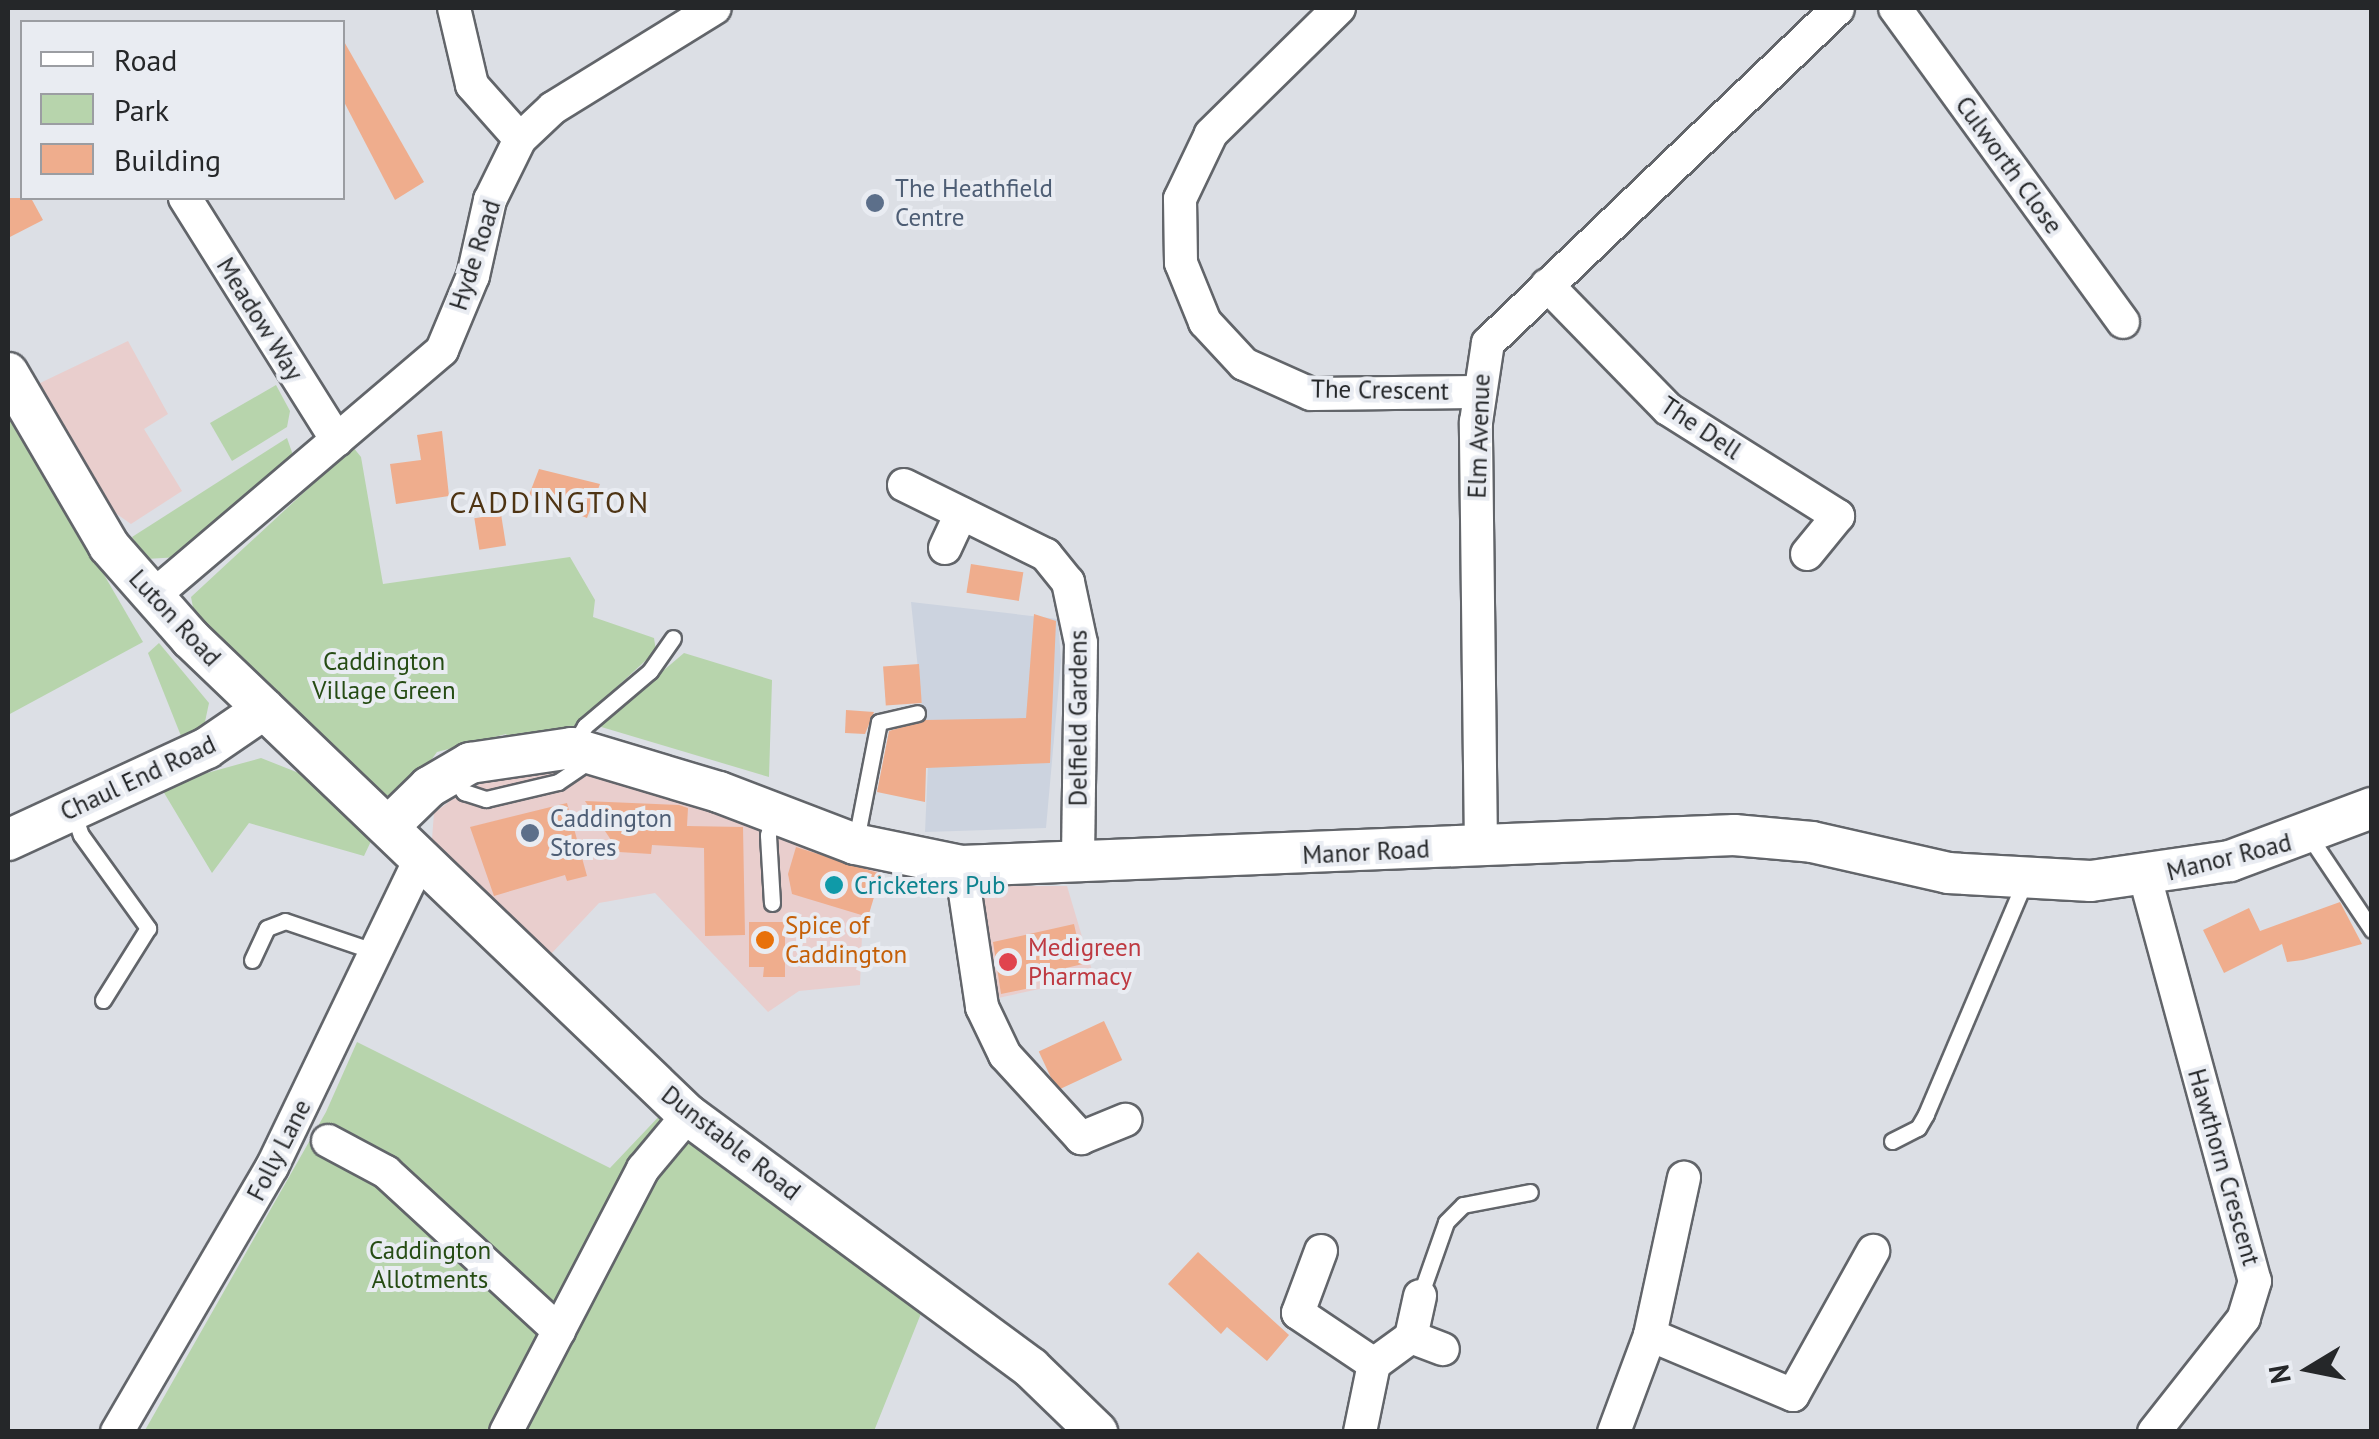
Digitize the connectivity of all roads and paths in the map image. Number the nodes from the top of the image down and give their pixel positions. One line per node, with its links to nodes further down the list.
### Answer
1 (454, 8): 6 (street)
2 (715, 8): 6 (street, Hyde Road)
3 (1338, 8): 11 (street, The Crescent)
4 (1838, 8): 8 (street, Elm Avenue)
5 (1895, 8): 9 (street, Culworth Close)
6 (520, 139): 12 (street, Hyde Road)
7 (187, 200): 12 (street, Meadow Way)
8 (1547, 284): 11 (street, Elm Avenue); 16 (street, The Dell)
9 (2123, 322)
10 (8, 372): 17 (street, Luton Road)
11 (1478, 392): 29 (street, Elm Avenue)
12 (337, 440): 17 (street, Hyde Road)
13 (904, 486): 14 (street, Delfield Gardens)
14 (961, 513): 15 (street); 31 (street, Delfield Gardens)
15 (945, 548)
16 (1807, 554)
17 (152, 598): 19 (street, Luton Road)
18 (673, 638): 21 (lane)
19 (264, 709): 22 (street, Chaul End Road); 25 (street, Luton Road)
20 (917, 712): 28 (lane)
21 (585, 751): 24 (street, Manor Road); 25 (street, Manor Road)
22 (72, 807): 27 (street, Chaul End Road); 39 (lane)
23 (2372, 808): 26 (street, Manor Road)
24 (774, 813): 28 (street, Manor Road); 35 (lane)
25 (388, 827): 30 (street, Dunstable Road)
26 (2310, 836): 33 (street, Manor Road); 36 (lane)
27 (8, 840)
28 (855, 844): 32 (street, Manor Road)
29 (1481, 846): 31 (street, Manor Road); 34 (street, Manor Road)
30 (422, 858): 37 (street, Folly Lane); 40 (street, Dunstable Road)
31 (1078, 865): 32 (street, Manor Road)
32 (961, 866): 41 (street)
33 (2144, 877): 34 (street, Manor Road); 59 (street, Hawthorn Crescent)
34 (2025, 882): 43 (lane)
35 (772, 903)
36 (2372, 930)
37 (376, 952): 38 (lane); 54 (street, Folly Lane)
38 (252, 960)
39 (103, 1000)
40 (688, 1115): 49 (street); 56 (street, Dunstable Road)
41 (1124, 1120)
42 (328, 1141): 49 (street)
43 (1892, 1142)
44 (1684, 1178): 50 (street)
45 (1530, 1192): 48 (lane)
46 (1321, 1251): 53 (street)
47 (1874, 1251): 50 (street)
48 (1420, 1296): 51 (street)
49 (559, 1331): 55 (street)
50 (1650, 1335): 58 (street)
51 (1411, 1337): 52 (street); 53 (street)
52 (1443, 1349)
53 (1374, 1364): 57 (street)
54 (117, 1432)
55 (506, 1432)
56 (1098, 1432)
57 (1360, 1432)
58 (1614, 1432)
59 (2154, 1432)

